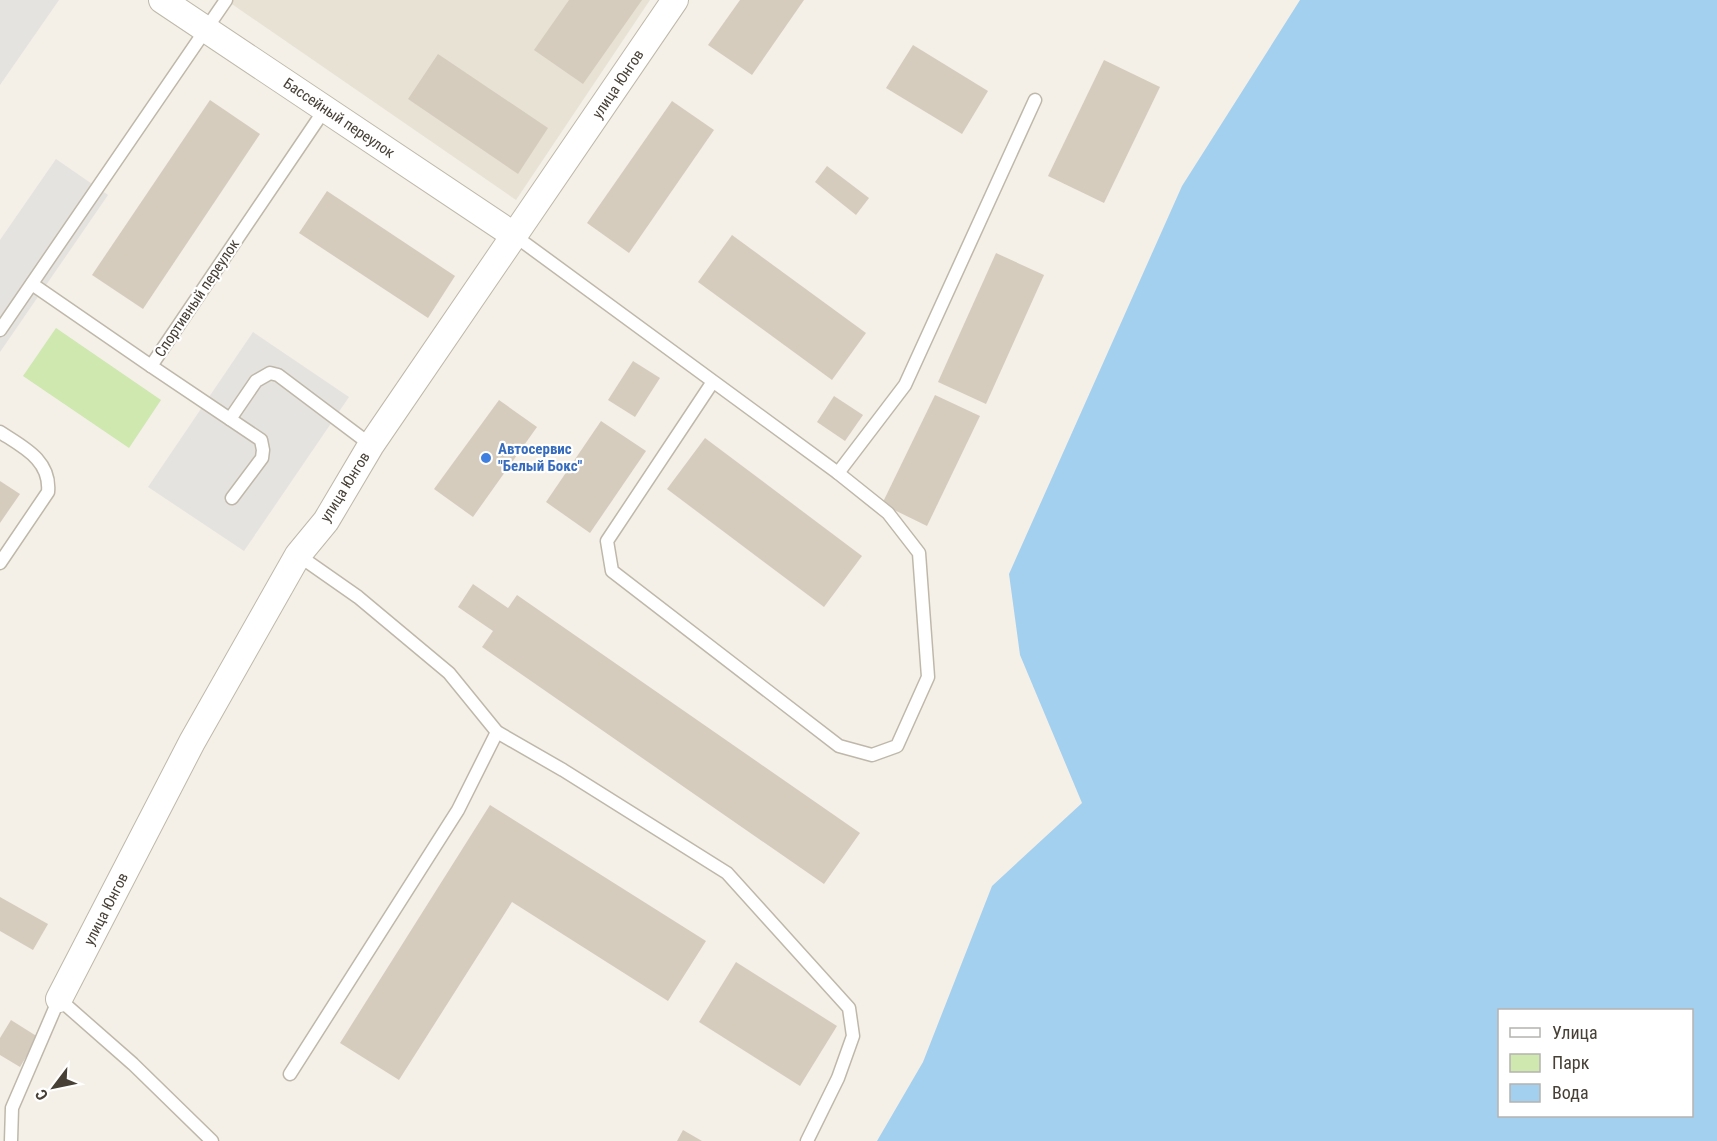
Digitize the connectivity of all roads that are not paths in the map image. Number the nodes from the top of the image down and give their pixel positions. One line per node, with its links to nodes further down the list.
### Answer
1 (162, 0): 4 (street, Бассейный переулок)
2 (226, 0): 4 (lane)
3 (675, 0): 7 (street, улица Юнгов)
4 (205, 29): 6 (street, Бассейный переулок); 8 (lane)
5 (1035, 100): 15 (lane)
6 (325, 109): 7 (street, Бассейный переулок); 10 (lane, Спортивный переулок)
7 (515, 236): 11 (lane); 14 (street, улица Юнгов)
8 (32, 284): 9 (lane); 10 (lane, Спортивный переулок)
9 (0, 330)
10 (151, 366): 12 (lane)
11 (712, 383): 15 (lane); 15 (lane)
12 (230, 419): 14 (lane); 16 (lane)
13 (0, 432): 18 (lane)
14 (371, 445): 17 (street, улица Юнгов)
15 (838, 473)
16 (232, 498)
17 (298, 555): 19 (lane); 20 (street, улица Юнгов)
18 (0, 563)
19 (497, 732): 21 (lane); 24 (lane)
20 (59, 999): 22 (lane); 23 (lane)
21 (290, 1074)
22 (11, 1141)
23 (212, 1141)
24 (807, 1141)

